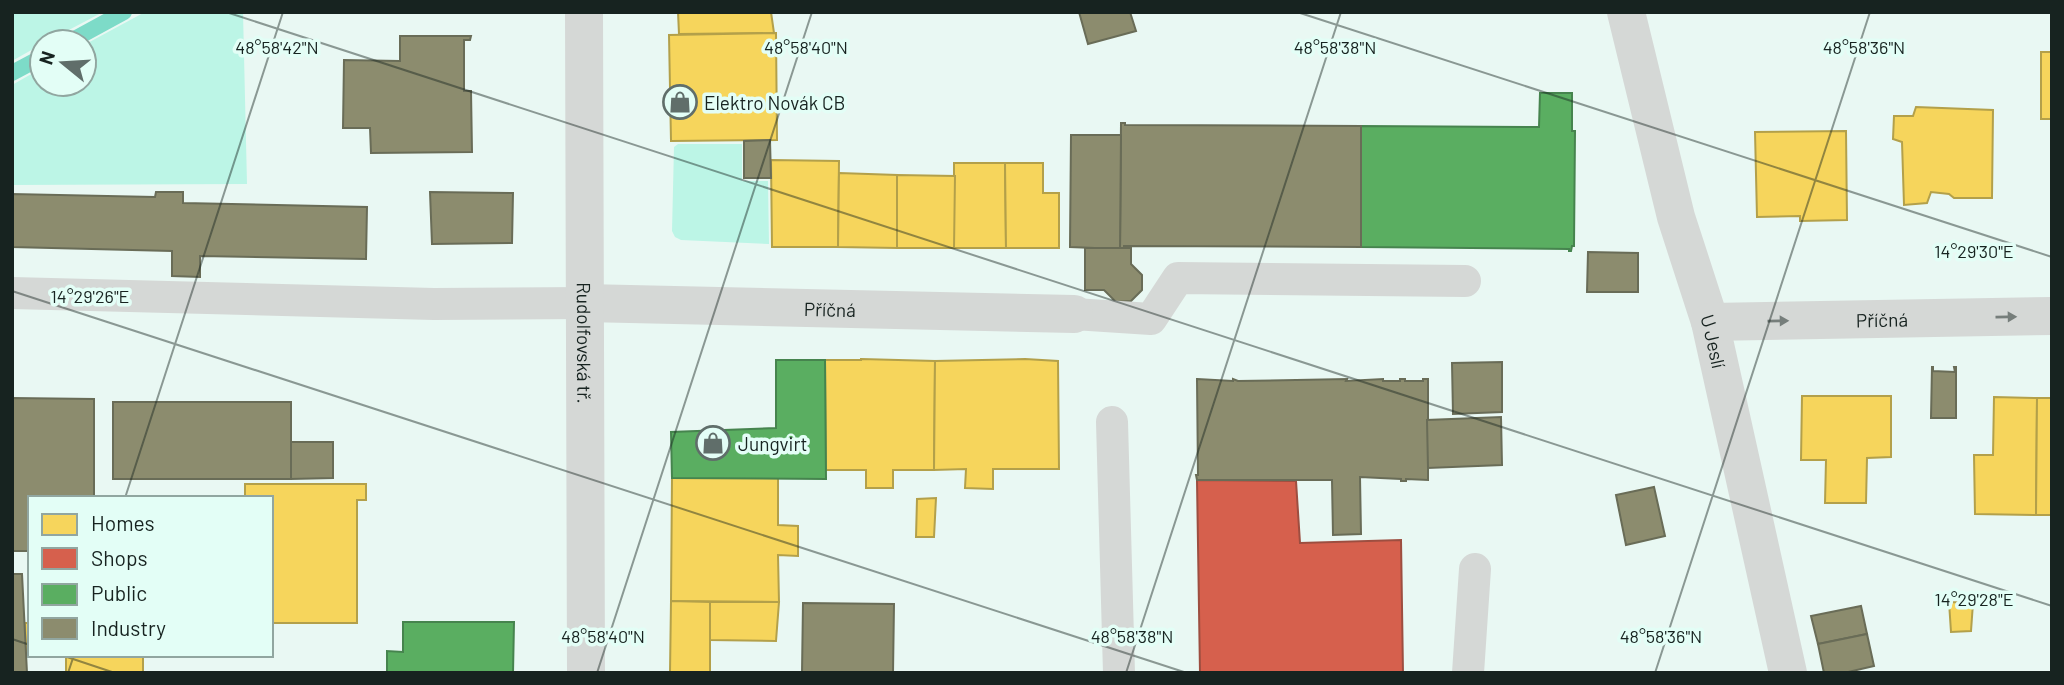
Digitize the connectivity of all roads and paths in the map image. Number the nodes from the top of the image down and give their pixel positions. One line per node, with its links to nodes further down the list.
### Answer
1 (584, 12): 5 (street, Rudolfovská tř.)
2 (1626, 12): 8 (street, U Jeslí)
3 (1465, 281): 6 (lane)
4 (12, 293): 5 (lane)
5 (585, 303): 6 (street, Příčná); 11 (street, Rudolfovská tř.)
6 (1074, 314)
7 (2052, 316): 8 (street, Příčná, one-way to 7)
8 (1710, 322): 14 (street, U Jeslí)
9 (1112, 422): 12 (lane)
10 (1475, 569): 13 (lane)
11 (586, 673)
12 (1119, 673)
13 (1468, 673)
14 (1788, 673)

